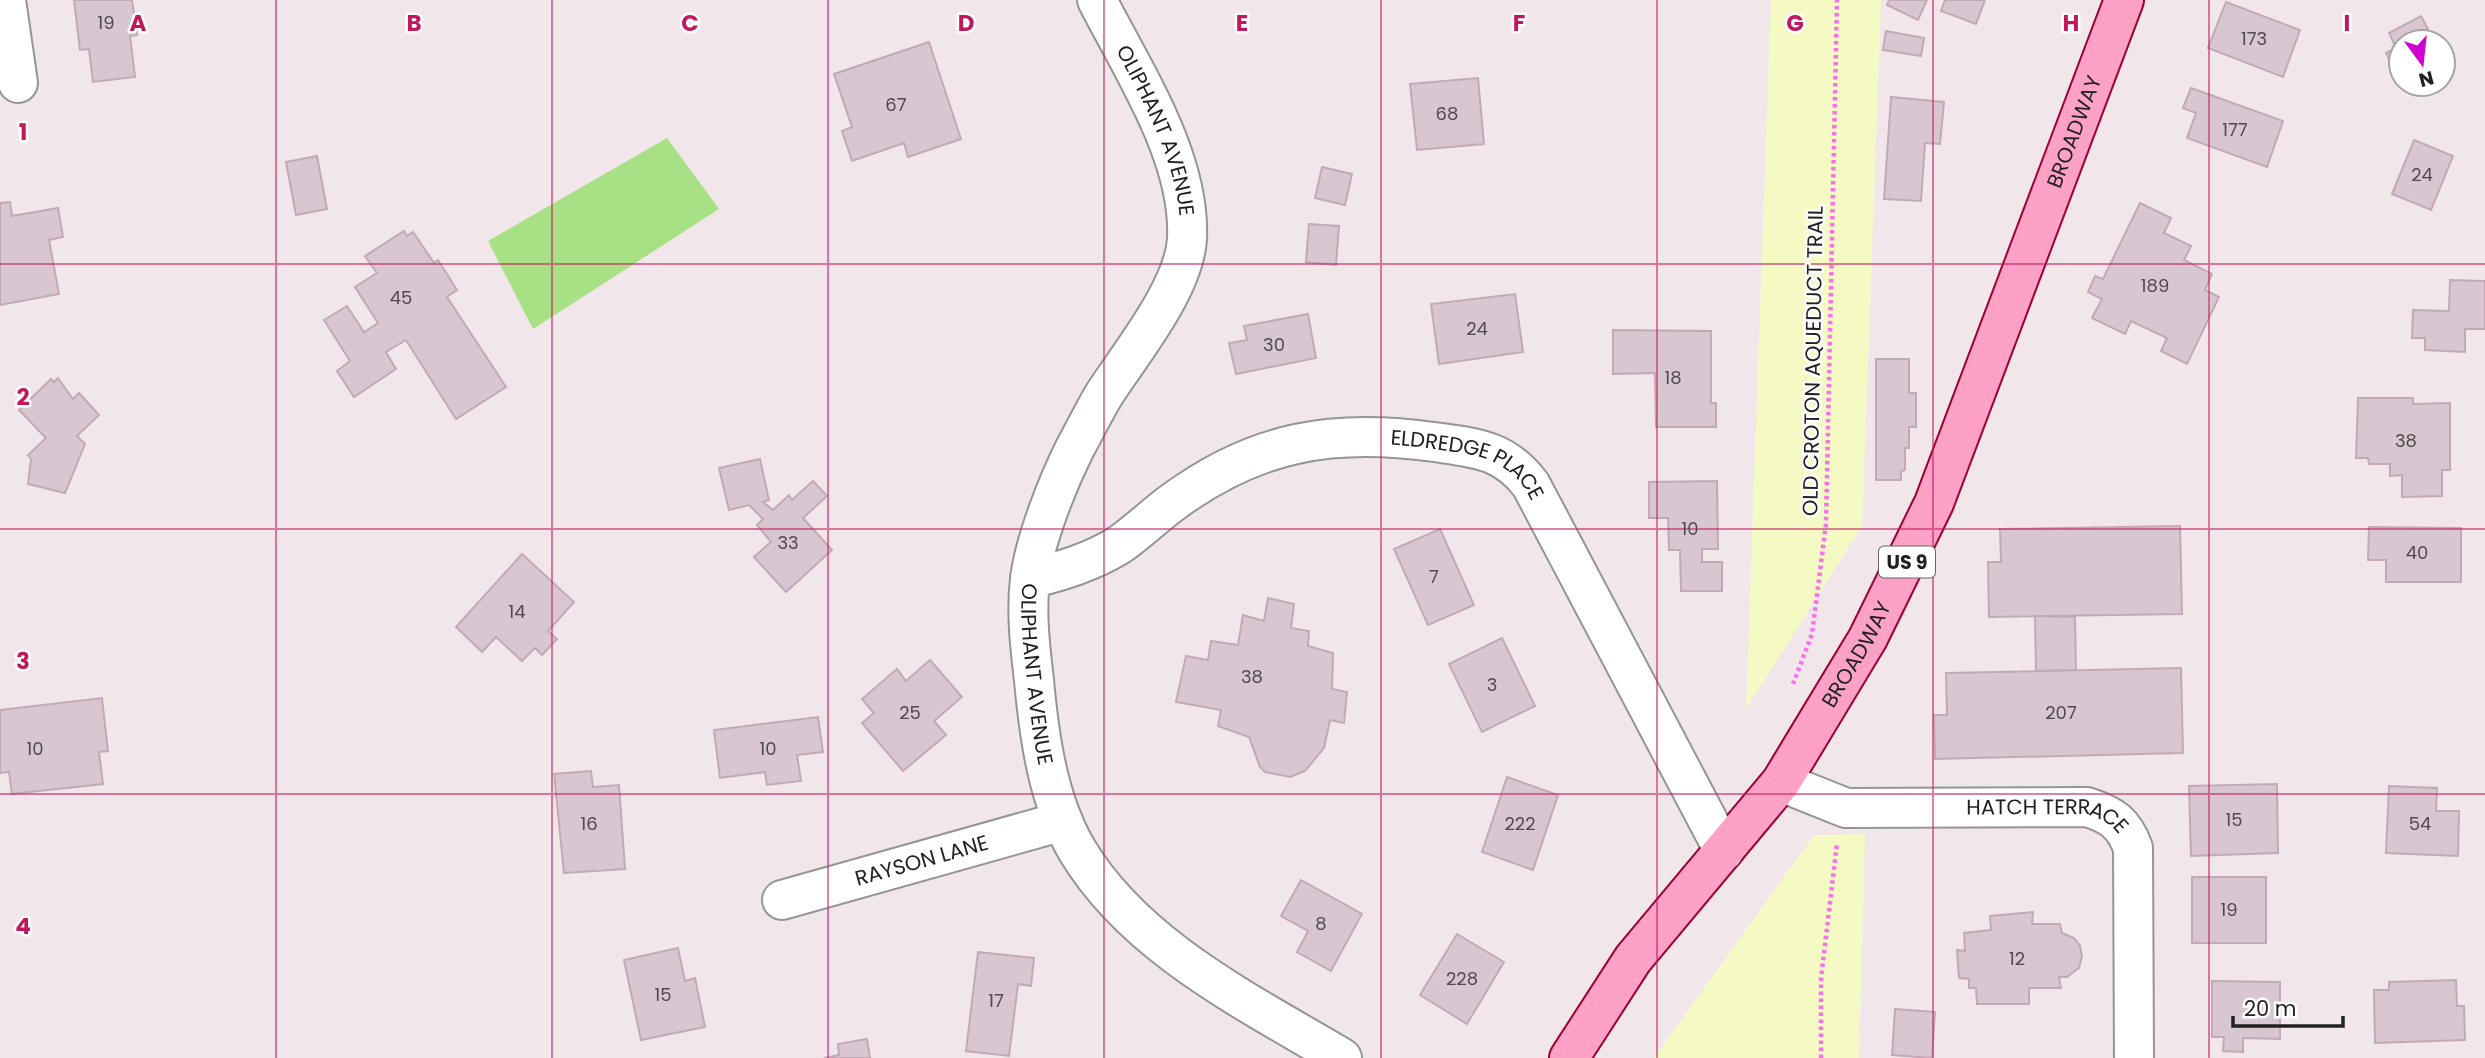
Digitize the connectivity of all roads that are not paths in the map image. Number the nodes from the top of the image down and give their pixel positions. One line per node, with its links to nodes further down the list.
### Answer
1 (6, 0): 4 (street)
2 (1097, 0): 5 (street, OLIPHANT AVENUE)
3 (2124, 0): 6 (main road, BROADWAY / US 9)
4 (18, 83)
5 (1030, 579): 7 (street, OLIPHANT AVENUE); 8 (street, ELDREDGE PLACE)
6 (1781, 782): 8 (main road, BROADWAY / US 9); 12 (street, HATCH TERRACE)
7 (1063, 821): 9 (street, RAYSON LANE); 10 (street, OLIPHANT AVENUE)
8 (1724, 850): 11 (main road, BROADWAY / US 9)
9 (782, 900)
10 (1342, 1058)
11 (1569, 1058)
12 (2134, 1058)

